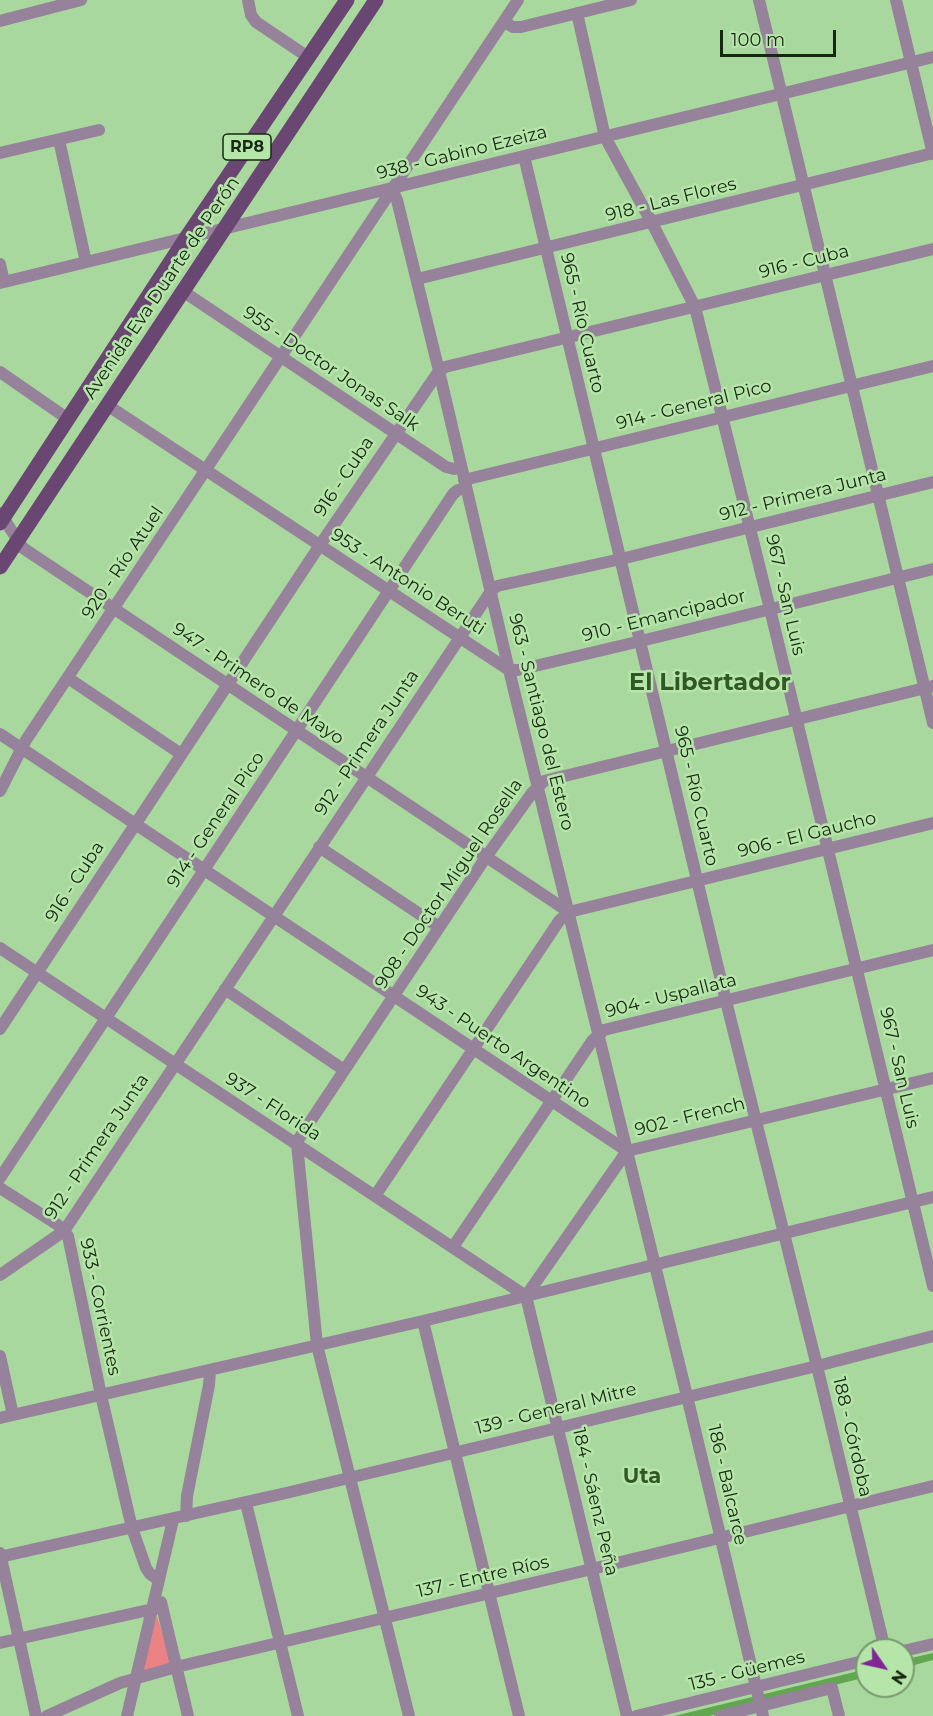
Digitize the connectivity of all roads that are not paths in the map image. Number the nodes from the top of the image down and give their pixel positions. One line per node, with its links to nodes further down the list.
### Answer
1 (81, 0): 9 (street)
2 (248, 0): 13 (street)
3 (347, 0): 13 (main road, Avenida Eva Duarte de Perón / RP8)
4 (376, 0): 26 (main road, Avenida Eva Duarte de Perón / RP8)
5 (518, 0): 12 (street, 920 - Río Atuel)
6 (631, 0): 10 (street)
7 (759, 0): 16 (street)
8 (896, 0): 15 (street)
9 (62, 2): 11 (street)
10 (577, 13): 12 (street); 18 (street, 967 - San Luis)
11 (0, 21)
12 (504, 22): 24 (street, 920 - Río Atuel)
13 (308, 57): 27 (main road, Avenida Eva Duarte de Perón / RP8)
14 (933, 57): 15 (street, 938 - Gabino Ezeiza)
15 (910, 62): 16 (street, 938 - Gabino Ezeiza); 21 (street)
16 (781, 94): 18 (street, 938 - Gabino Ezeiza); 23 (street)
17 (99, 130): 19 (street)
18 (605, 137): 22 (street, 938 - Gabino Ezeiza); 25 (street, 967 - San Luis)
19 (59, 140): 20 (street); 30 (street)
20 (0, 153)
21 (933, 153): 23 (street, 918 - Las Flores)
22 (524, 156): 24 (street, 938 - Gabino Ezeiza); 28 (street, 965 - Río Cuarto)
23 (805, 185): 25 (street, 918 - Las Flores); 32 (street)
24 (392, 189): 26 (street, 938 - Gabino Ezeiza); 33 (street, 963 - Santiago del Estero); 38 (street, 920 - Río Atuel)
25 (652, 223): 28 (street, 918 - Las Flores); 36 (street, 967 - San Luis)
26 (226, 227): 27 (street, 938 - Gabino Ezeiza); 35 (main road, Avenida Eva Duarte de Perón / RP8)
27 (186, 238): 30 (street, 938 - Gabino Ezeiza); 45 (main road, Avenida Eva Duarte de Perón / RP8)
28 (546, 248): 33 (street, 918 - Las Flores); 37 (street, 965 - Río Cuarto)
29 (933, 249): 32 (street, 916 - Cuba)
30 (86, 262): 34 (street, 938 - Gabino Ezeiza)
31 (0, 264): 34 (street)
32 (825, 276): 36 (street, 916 - Cuba); 42 (street)
33 (417, 279): 40 (street, 963 - Santiago del Estero)
34 (2, 282)
35 (184, 292): 38 (street, 955 - Doctor Jonas Salk); 43 (main road, Avenida Eva Duarte de Perón / RP8)
36 (695, 307): 37 (street, 916 - Cuba); 44 (street, 967 - San Luis)
37 (568, 338): 40 (street, 916 - Cuba); 47 (street, 965 - Río Cuarto)
38 (281, 357): 46 (street, 955 - Doctor Jonas Salk); 49 (street, 920 - Río Atuel)
39 (933, 366): 42 (street, 914 - General Pico)
40 (439, 371): 46 (street, 916 - Cuba); 48 (street, 963 - Santiago del Estero)
41 (0, 372): 45 (street)
42 (853, 385): 44 (street, 914 - General Pico); 52 (street)
43 (107, 405): 49 (street, 953 - Antonio Beruti); 55 (main road, Avenida Eva Duarte de Perón / RP8)
44 (723, 417): 47 (street, 914 - General Pico); 54 (street, 967 - San Luis)
45 (68, 419): 53 (main road, Avenida Eva Duarte de Perón / RP8)
46 (395, 433): 48 (street, 955 - Doctor Jonas Salk); 56 (street, 916 - Cuba)
47 (593, 448): 51 (street, 914 - General Pico); 57 (street, 965 - Río Cuarto)
48 (461, 467): 51 (street, 963 - Santiago del Estero)
49 (207, 470): 56 (street, 953 - Antonio Beruti); 63 (street, 920 - Río Atuel)
50 (933, 483): 52 (street, 912 - Primera Junta)
51 (465, 484): 61 (street, 963 - Santiago del Estero); 62 (street, 914 - General Pico)
52 (880, 495): 54 (street, 912 - Primera Junta); 60 (street)
53 (1, 518): 55 (street, 947 - Primero de Mayo)
54 (750, 527): 57 (street, 912 - Primera Junta); 64 (street, 967 - San Luis)
55 (16, 541): 58 (main road, Avenida Eva Duarte de Perón / RP8); 63 (street, 947 - Primero de Mayo)
56 (320, 545): 62 (street, 953 - Antonio Beruti); 69 (street, 916 - Cuba)
57 (621, 559): 61 (street, 912 - Primera Junta); 66 (street, 965 - Río Cuarto)
58 (0, 567)
59 (933, 569): 60 (street, 910 - Emancipador)
60 (899, 578): 64 (street, 910 - Emancipador); 70 (street)
61 (490, 591): 65 (street, 912 - Primera Junta); 67 (street, 963 - Santiago del Estero)
62 (389, 592): 65 (street, 953 - Antonio Beruti); 73 (street, 914 - General Pico)
63 (114, 609): 68 (street, 920 - Río Atuel); 69 (street, 947 - Primero de Mayo)
64 (770, 609): 66 (street, 910 - Emancipador); 71 (street, 967 - San Luis)
65 (459, 638): 67 (street, 953 - Antonio Beruti); 78 (street, 912 - Primera Junta)
66 (641, 641): 67 (street, 910 - Emancipador); 76 (street, 965 - Río Cuarto)
67 (509, 670): 79 (street, 963 - Santiago del Estero)
68 (68, 678): 75 (street, 920 - Río Atuel); 77 (street)
69 (227, 684): 73 (street, 947 - Primero de Mayo); 77 (street, 916 - Cuba)
70 (929, 687): 71 (street, 908 - Doctor Miguel Rosella); 72 (street)
71 (795, 718): 76 (street, 908 - Doctor Miguel Rosella); 84 (street, 967 - San Luis)
72 (933, 723)
73 (297, 732): 78 (street, 947 - Primero de Mayo); 86 (street, 914 - General Pico)
74 (0, 734): 75 (street, 943 - Puerto Argentino)
75 (21, 748): 80 (street, 920 - Río Atuel); 82 (street, 943 - Puerto Argentino)
76 (667, 750): 79 (street, 908 - Doctor Miguel Rosella); 87 (street, 965 - Río Cuarto)
77 (181, 754): 82 (street, 916 - Cuba)
78 (366, 777): 83 (street, 912 - Primera Junta); 85 (street, 947 - Primero de Mayo)
79 (538, 785): 85 (street, 908 - Doctor Miguel Rosella); 88 (street, 963 - Santiago del Estero)
80 (0, 791)
81 (933, 823): 84 (street, 906 - El Gaucho)
82 (135, 825): 86 (street, 943 - Puerto Argentino); 94 (street, 916 - Cuba)
83 (319, 847): 89 (street, 912 - Primera Junta); 90 (street)
84 (828, 848): 87 (street, 906 - El Gaucho); 93 (street, 967 - San Luis)
85 (486, 857): 88 (street, 947 - Primero de Mayo); 90 (street, 908 - Doctor Miguel Rosella)
86 (204, 870): 89 (street, 943 - Puerto Argentino); 98 (street, 914 - General Pico)
87 (698, 880): 88 (street, 906 - El Gaucho); 97 (street, 965 - Río Cuarto)
88 (569, 912): 100 (street, 963 - Santiago del Estero); 101 (street)
89 (273, 917): 95 (street, 912 - Primera Junta); 96 (street, 943 - Puerto Argentino)
90 (439, 927): 96 (street, 908 - Doctor Miguel Rosella)
91 (0, 948): 94 (street, 937 - Florida)
92 (933, 950): 93 (street, 904 - Uspallata)
93 (856, 968): 97 (street, 904 - Uspallata); 105 (street, 967 - San Luis)
94 (38, 972): 98 (street, 937 - Florida); 99 (street, 916 - Cuba)
95 (225, 989): 102 (street, 912 - Primera Junta); 103 (street)
96 (394, 996): 101 (street, 943 - Puerto Argentino); 103 (street, 908 - Doctor Miguel Rosella)
97 (726, 1001): 100 (street, 904 - Uspallata); 107 (street, 965 - Río Cuarto)
98 (106, 1018): 102 (street, 937 - Florida); 110 (street, 914 - General Pico)
99 (0, 1029)
100 (598, 1034): 106 (street, 904 - Uspallata); 109 (street, 963 - Santiago del Estero)
101 (473, 1048): 106 (street, 943 - Puerto Argentino); 112 (street)
102 (175, 1064): 108 (street, 937 - Florida); 115 (street, 912 - Primera Junta)
103 (344, 1070): 108 (street, 908 - Doctor Miguel Rosella)
104 (933, 1078): 105 (street, 902 - French)
105 (885, 1090): 107 (street, 902 - French); 114 (street, 967 - San Luis)
106 (551, 1101): 109 (street, 943 - Puerto Argentino); 117 (street, 904 - Uspallata)
107 (756, 1119): 109 (street, 902 - French); 116 (street, 965 - Río Cuarto)
108 (297, 1144): 112 (street, 937 - Florida); 124 (street)
109 (627, 1151): 118 (street, 963 - Santiago del Estero); 121 (street, 902 - French)
110 (0, 1178)
111 (0, 1188): 115 (street, 933 - Corrientes)
112 (375, 1196): 117 (street, 937 - Florida)
113 (933, 1197): 114 (street)
114 (913, 1202): 116 (street); 120 (street, 967 - San Luis)
115 (66, 1233): 119 (street, 912 - Primera Junta); 128 (street, 933 - Corrientes)
116 (784, 1233): 118 (street); 126 (street, 188 - Córdoba)
117 (453, 1247): 121 (street, 937 - Florida)
118 (654, 1263): 121 (street); 129 (street, 186 - Balcarce)
119 (0, 1275)
120 (933, 1286)
121 (526, 1296): 122 (street); 131 (street, 184 - Sáenz Peña)
122 (423, 1321): 124 (street); 132 (street)
123 (933, 1336): 126 (street, 139 - General Mitre)
124 (317, 1345): 127 (street); 133 (street)
125 (0, 1356): 130 (street)
126 (817, 1366): 129 (street, 139 - General Mitre); 136 (street, 188 - Córdoba)
127 (210, 1371): 128 (street); 137 (street)
128 (101, 1395): 130 (street); 139 (street, 933 - Corrientes)
129 (687, 1396): 131 (street, 139 - General Mitre); 140 (street, 186 - Balcarce)
130 (6, 1417)
131 (559, 1427): 132 (street, 139 - General Mitre); 142 (street, 184 - Sáenz Peña)
132 (454, 1452): 133 (street, 139 - General Mitre); 144 (street)
133 (350, 1478): 135 (street, 139 - General Mitre); 146 (street)
134 (933, 1486): 136 (street, 137 - Entre Ríos)
135 (246, 1503): 137 (street, 139 - General Mitre); 150 (street)
136 (850, 1507): 140 (street, 137 - Entre Ríos); 147 (street, 188 - Córdoba)
137 (186, 1516): 138 (street, 139 - General Mitre)
138 (173, 1520): 139 (street, 139 - General Mitre); 143 (street)
139 (132, 1528): 141 (street, 139 - General Mitre); 143 (street, 933 - Corrientes)
140 (721, 1538): 142 (street, 137 - Entre Ríos); 156 (street, 186 - Balcarce)
141 (0, 1555): 148 (street)
142 (592, 1569): 144 (street, 137 - Entre Ríos); 164 (street, 184 - Sáenz Peña)
143 (159, 1580): 145 (street)
144 (489, 1594): 146 (street, 137 - Entre Ríos); 163 (street)
145 (157, 1608): 148 (street); 154 (street); 155 (street)
146 (385, 1619): 150 (street, 137 - Entre Ríos); 162 (street)
147 (882, 1638)
148 (18, 1639): 149 (street); 157 (street)
149 (0, 1643)
150 (280, 1644): 154 (street, 137 - Entre Ríos); 161 (street)
151 (933, 1644): 152 (street)
152 (915, 1648)
153 (855, 1664): 156 (street, 135 - Güemes)
154 (176, 1667): 155 (street, 137 - Entre Ríos); 160 (street)
155 (135, 1679): 158 (street, 137 - Entre Ríos); 159 (street)
156 (759, 1700): 165 (street, 135 - Güemes); 166 (street); 167 (street)
157 (36, 1716)
158 (46, 1716)
159 (126, 1716)
160 (188, 1716)
161 (298, 1716)
162 (409, 1716)
163 (519, 1716)
164 (627, 1716)
165 (636, 1716)
166 (720, 1716)
167 (839, 1716)

